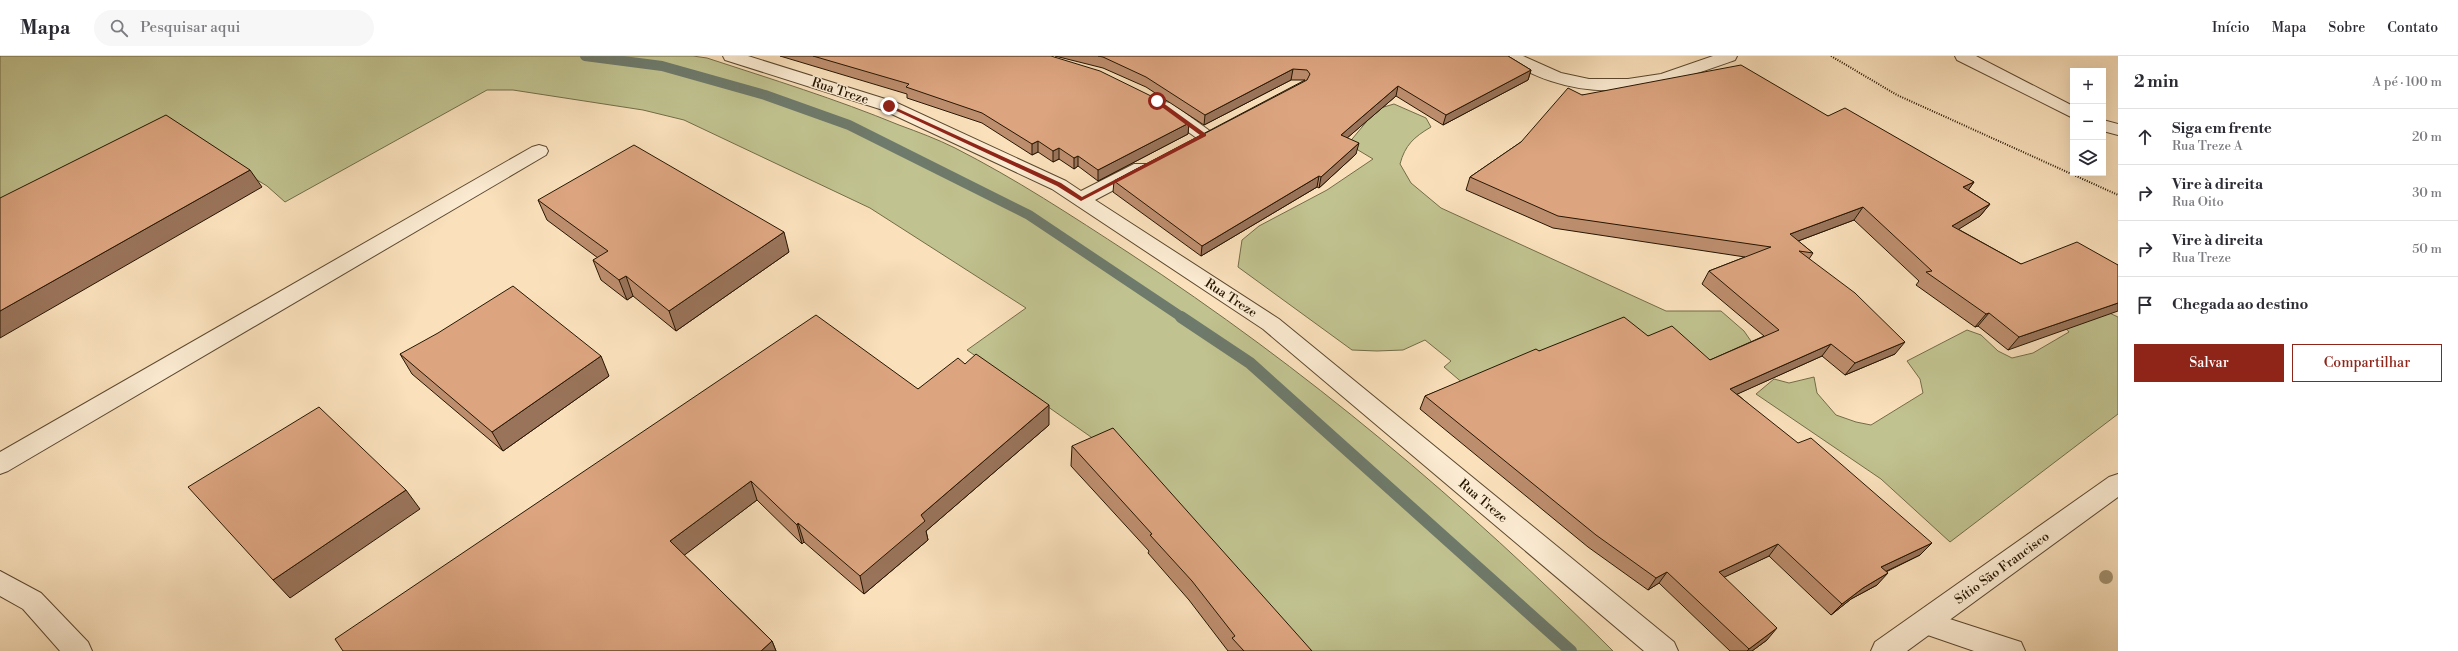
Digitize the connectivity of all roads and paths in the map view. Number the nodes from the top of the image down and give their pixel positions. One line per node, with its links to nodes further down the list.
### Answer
1 (731, 56): 14 (street, Rua Treze)
2 (1509, 56): 3 (street)
3 (1728, 56)
4 (1831, 56): 13 (path)
5 (1963, 56): 7 (street)
6 (1151, 98): 10 (street)
7 (2070, 111)
8 (2106, 126): 9 (street)
9 (2118, 130)
10 (1204, 135)
11 (539, 151): 15 (street)
12 (1156, 160): 14 (street)
13 (2118, 195)
14 (1081, 199): 20 (street, Rua Treze)
15 (0, 464)
16 (2118, 484): 18 (street, Sítio São Francisco)
17 (0, 582): 19 (street)
18 (1925, 622): 21 (street, Sítio São Francisco); 22 (street)
19 (78, 651)
20 (1664, 651)
21 (1885, 651)
22 (2011, 651)

